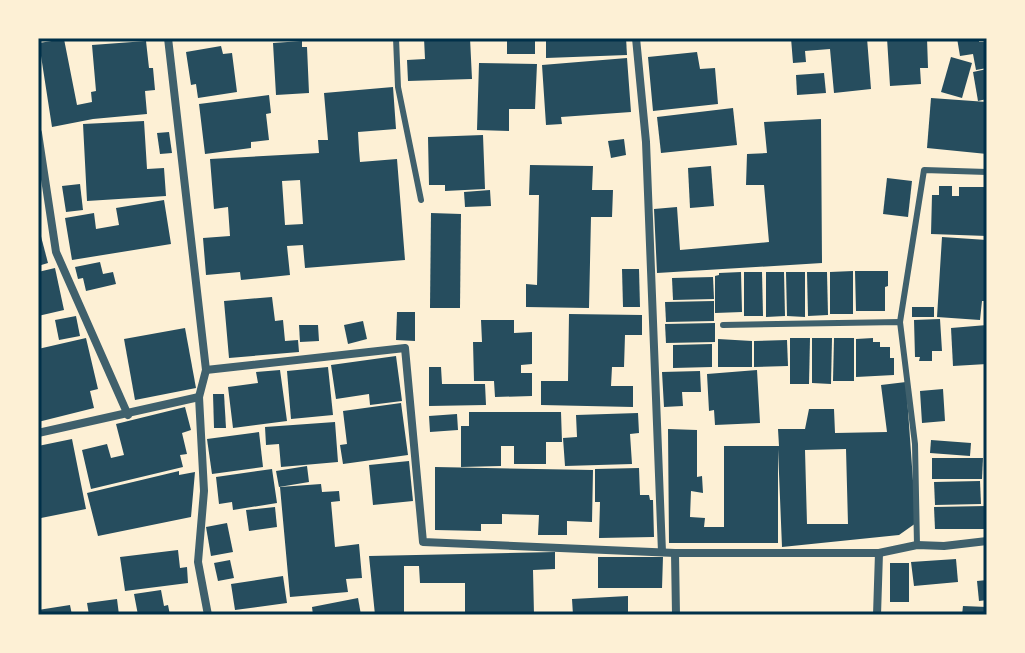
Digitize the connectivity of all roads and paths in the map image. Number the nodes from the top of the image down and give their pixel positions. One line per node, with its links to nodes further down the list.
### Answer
1 (168, 38): 9 (street)
2 (396, 38): 6 (lane)
3 (636, 38): 15 (street)
4 (38, 133): 11 (street)
5 (987, 172): 7 (lane)
6 (421, 200)
7 (900, 322): 8 (lane); 14 (lane)
8 (723, 325)
9 (206, 370): 10 (street); 15 (street)
10 (199, 397): 11 (street); 18 (street)
11 (128, 415): 12 (street)
12 (38, 433)
13 (987, 541): 14 (street)
14 (917, 545): 17 (street)
15 (662, 552): 16 (street)
16 (675, 553): 17 (street); 19 (street)
17 (879, 553): 20 (street)
18 (208, 615)
19 (676, 615)
20 (877, 615)

